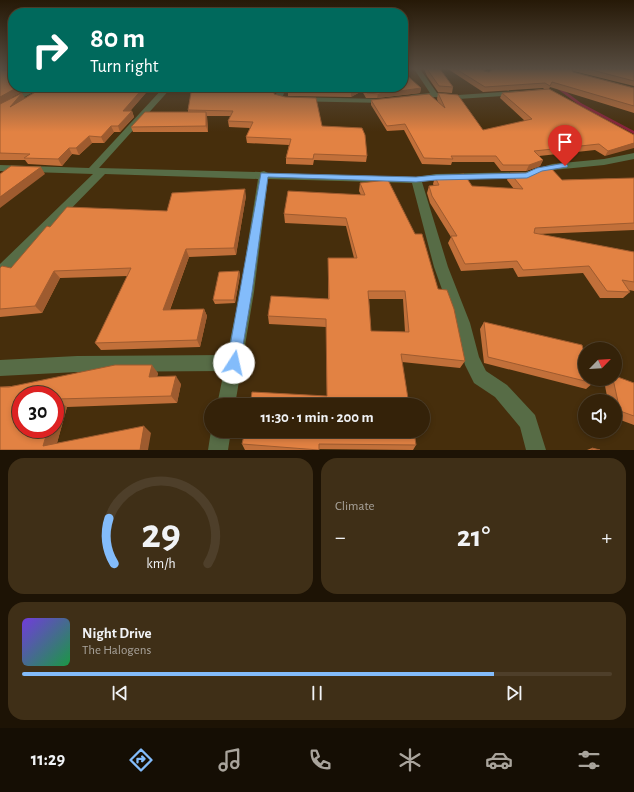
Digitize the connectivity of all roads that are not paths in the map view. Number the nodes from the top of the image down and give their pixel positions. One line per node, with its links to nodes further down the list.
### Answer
1 (432, 90): 6 (street)
2 (30, 92): 9 (street)
3 (163, 92): 12 (street)
4 (281, 92): 8 (street)
5 (527, 92): 6 (street)
6 (435, 95): 7 (street)
7 (407, 98)
8 (392, 100)
9 (0, 108)
10 (634, 156): 14 (street)
11 (0, 168): 12 (street)
12 (97, 171): 13 (street); 15 (street)
13 (264, 174): 14 (street); 16 (street)
14 (416, 180): 21 (street)
15 (0, 272)
16 (234, 363): 17 (street); 18 (street)
17 (0, 368)
18 (227, 398)
19 (220, 438): 20 (street)
20 (218, 450)
21 (536, 450)

